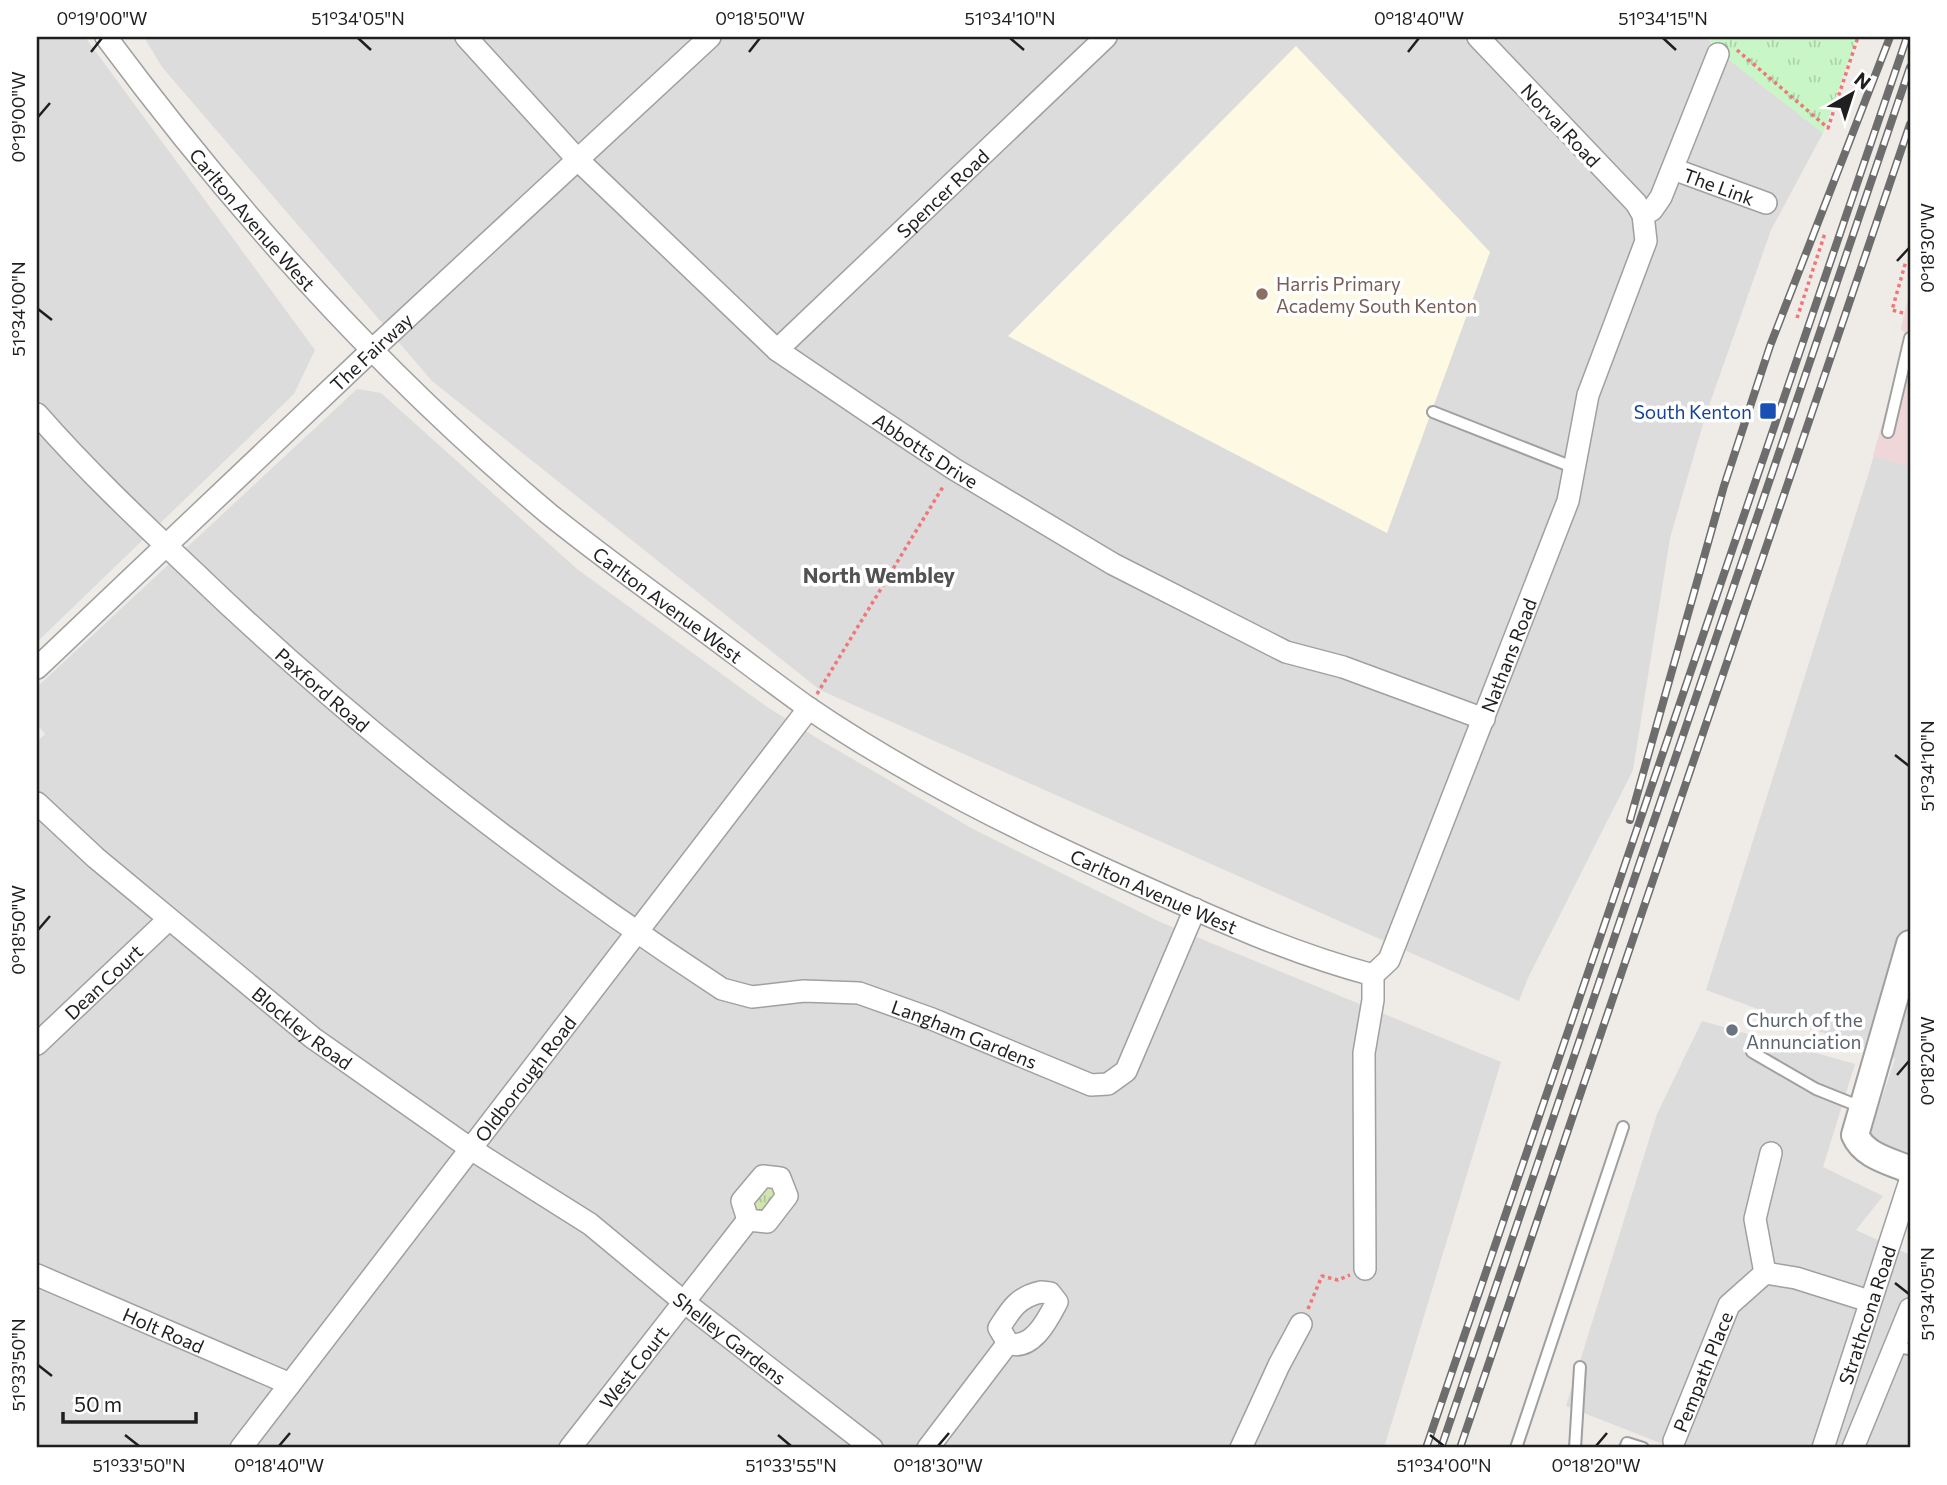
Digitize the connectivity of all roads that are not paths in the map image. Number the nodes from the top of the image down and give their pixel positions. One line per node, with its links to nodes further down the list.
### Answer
1 (107, 37): 12 (street, Carlton Avenue West)
2 (466, 37): 7 (street, Abbotts Drive)
3 (710, 37): 7 (street, The Fairway)
4 (1106, 37): 13 (street, Spencer Road)
5 (1478, 37): 10 (street, Norval Road)
6 (1724, 49): 8 (street)
7 (578, 160): 12 (street, The Fairway); 13 (street, Abbotts Drive)
8 (1673, 169): 9 (street, The Link); 10 (street)
9 (1766, 203)
10 (1643, 215): 17 (street, Nathans Road)
11 (1910, 338): 16 (lane)
12 (372, 350): 18 (street, The Fairway); 20 (street, Carlton Avenue West)
13 (778, 350): 21 (street, Abbotts Drive)
14 (1433, 412): 17 (lane)
15 (37, 414): 18 (street, Paxford Road)
16 (1888, 432)
17 (1575, 468): 21 (street, Nathans Road)
18 (166, 546): 19 (street, The Fairway); 25 (street, Paxford Road)
19 (37, 668)
20 (809, 708): 23 (street, Carlton Avenue West); 25 (street, Oldborough Road)
21 (1484, 719): 27 (street, Nathans Road)
22 (37, 803): 24 (street, Blockley Road)
23 (1195, 909): 25 (street, Langham Gardens); 27 (street, Carlton Avenue West)
24 (168, 920): 28 (street, Dean Court); 32 (street, Blockley Road)
25 (637, 933): 32 (street, Oldborough Road)
26 (1910, 944): 30 (street)
27 (1373, 975): 38 (street)
28 (37, 1044)
29 (1752, 1052): 30 (lane)
30 (1861, 1107): 34 (street)
31 (1623, 1127): 55 (lane)
32 (471, 1149): 37 (street, Blockley Road); 48 (street, Oldborough Road)
33 (1770, 1153): 39 (street)
34 (1910, 1170)
35 (1910, 1181): 41 (street, Strathcona Road)
36 (748, 1220): 42 (street, West Court)
37 (590, 1224): 42 (street, Shelley Gardens)
38 (1364, 1269)
39 (1765, 1273): 41 (street); 49 (street, Pempath Place)
40 (37, 1275): 48 (street, Holt Road)
41 (1869, 1301): 59 (street, Strathcona Road)
42 (684, 1302): 51 (street, West Court); 52 (street, Shelley Gardens)
43 (1910, 1308): 46 (street)
44 (1301, 1324): 54 (street)
45 (1008, 1343): 53 (street)
46 (1903, 1348): 60 (street)
47 (1580, 1367): 56 (lane)
48 (290, 1384): 50 (street, Oldborough Road)
49 (1674, 1441)
50 (241, 1448)
51 (570, 1448)
52 (872, 1448)
53 (928, 1448)
54 (1241, 1448)
55 (1516, 1448)
56 (1574, 1448)
57 (1625, 1448): 58 (lane)
58 (1643, 1448)
59 (1822, 1448)
60 (1853, 1448)

